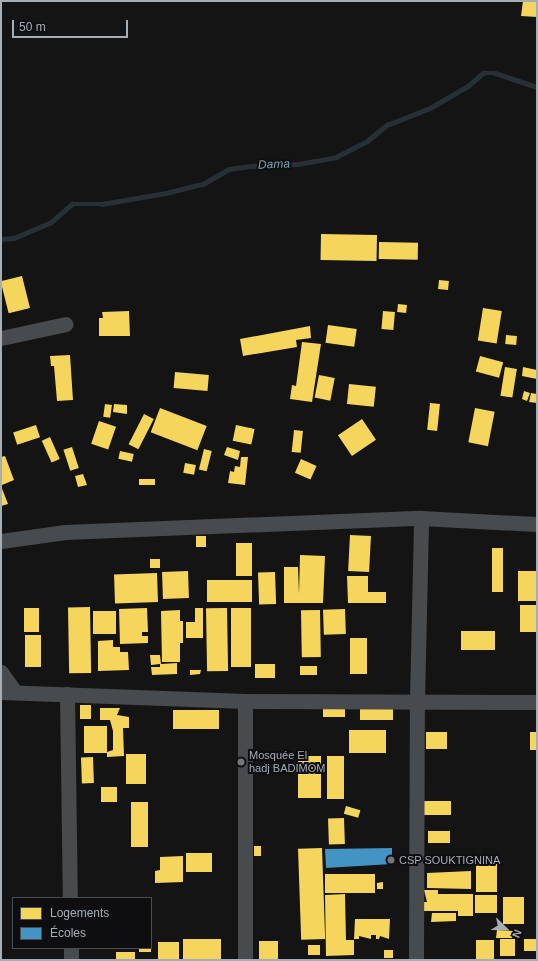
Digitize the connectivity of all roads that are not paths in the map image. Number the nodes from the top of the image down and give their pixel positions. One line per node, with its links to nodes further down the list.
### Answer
1 (66, 324): 2 (street)
2 (1, 338)
3 (421, 518): 4 (street); 5 (street); 9 (street)
4 (537, 524)
5 (1, 541)
6 (1, 672): 7 (street)
7 (8, 692): 8 (street)
8 (67, 694): 10 (street); 12 (street)
9 (417, 700): 10 (street); 11 (street); 16 (street)
10 (245, 701): 15 (street)
11 (537, 702)
12 (70, 897)
13 (70, 949): 14 (street)
14 (71, 960)
15 (245, 960)
16 (416, 960)

